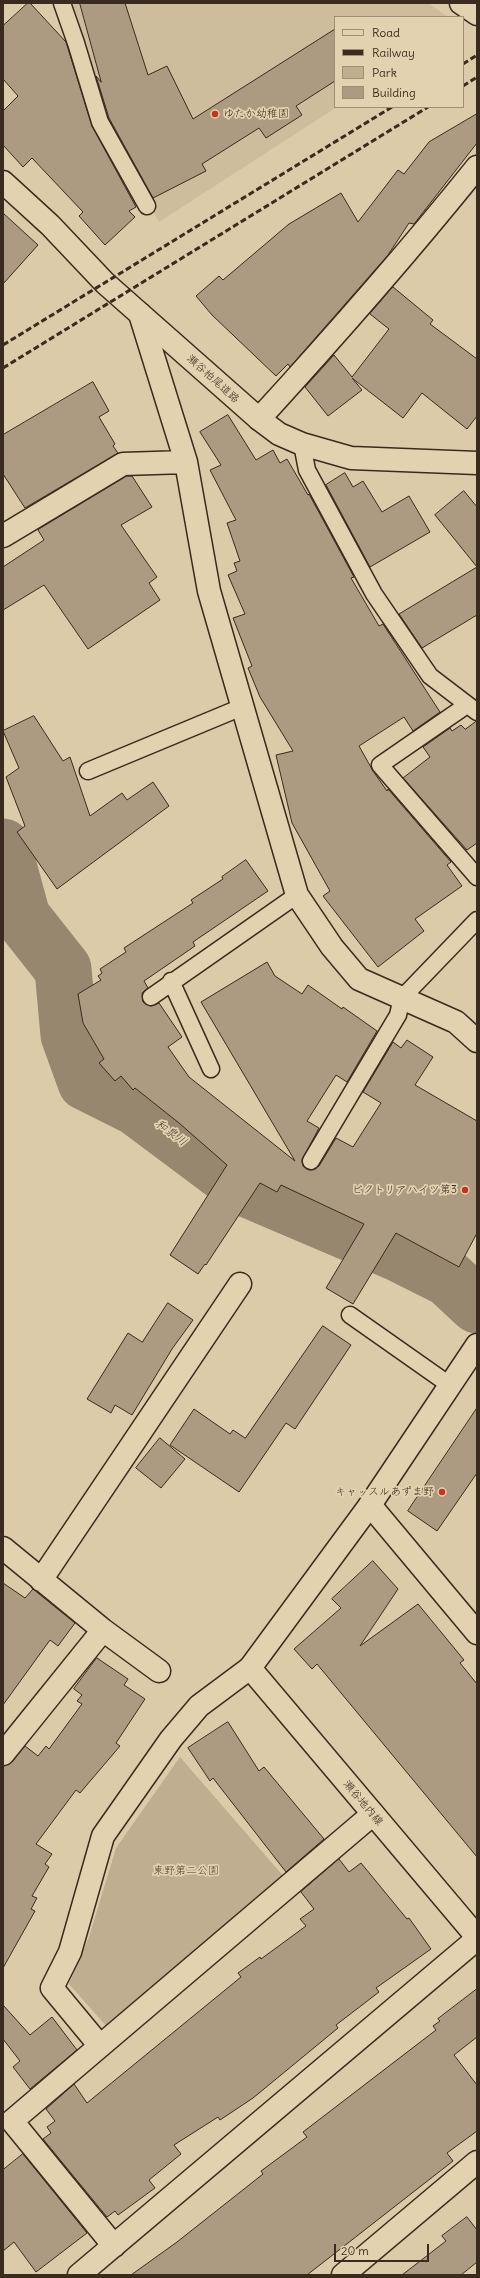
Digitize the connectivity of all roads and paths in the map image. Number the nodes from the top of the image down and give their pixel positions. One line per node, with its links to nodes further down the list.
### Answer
1 (62, 3): 4 (lane)
2 (477, 167): 6 (street)
3 (3, 182): 5 (street, 瀬谷柏尾道路)
4 (147, 206)
5 (140, 314): 6 (street, 瀬谷柏尾道路); 8 (street)
6 (258, 419): 7 (street, 瀬谷柏尾道路)
7 (302, 444): 9 (street, 瀬谷柏尾道路); 12 (lane)
8 (186, 462): 10 (street); 11 (street)
9 (477, 464)
10 (3, 536)
11 (242, 706): 13 (lane); 15 (street)
12 (472, 709): 14 (lane)
13 (88, 771)
14 (477, 877)
15 (297, 895): 17 (lane); 19 (street)
16 (477, 920): 19 (lane)
17 (172, 981): 18 (lane); 21 (lane)
18 (150, 997)
19 (402, 998): 20 (street); 22 (lane)
20 (477, 1041)
21 (211, 1069)
22 (311, 1161)
23 (240, 1284): 29 (street)
24 (350, 1315): 26 (lane)
25 (477, 1345): 26 (street)
26 (451, 1386): 27 (street)
27 (370, 1505): 31 (street); 32 (street)
28 (3, 1548): 29 (street)
29 (41, 1580): 30 (street)
30 (103, 1630): 33 (street); 34 (street)
31 (477, 1633)
32 (250, 1668): 35 (street, 瀬谷地内線); 37 (street)
33 (159, 1671)
34 (3, 1754)
35 (373, 1814): 36 (street, 瀬谷地内線); 37 (street)
36 (477, 1938): 39 (street)
37 (100, 2046): 39 (street)
38 (477, 2162): 41 (street)
39 (114, 2246): 40 (street)
40 (79, 2275)
41 (343, 2275)

